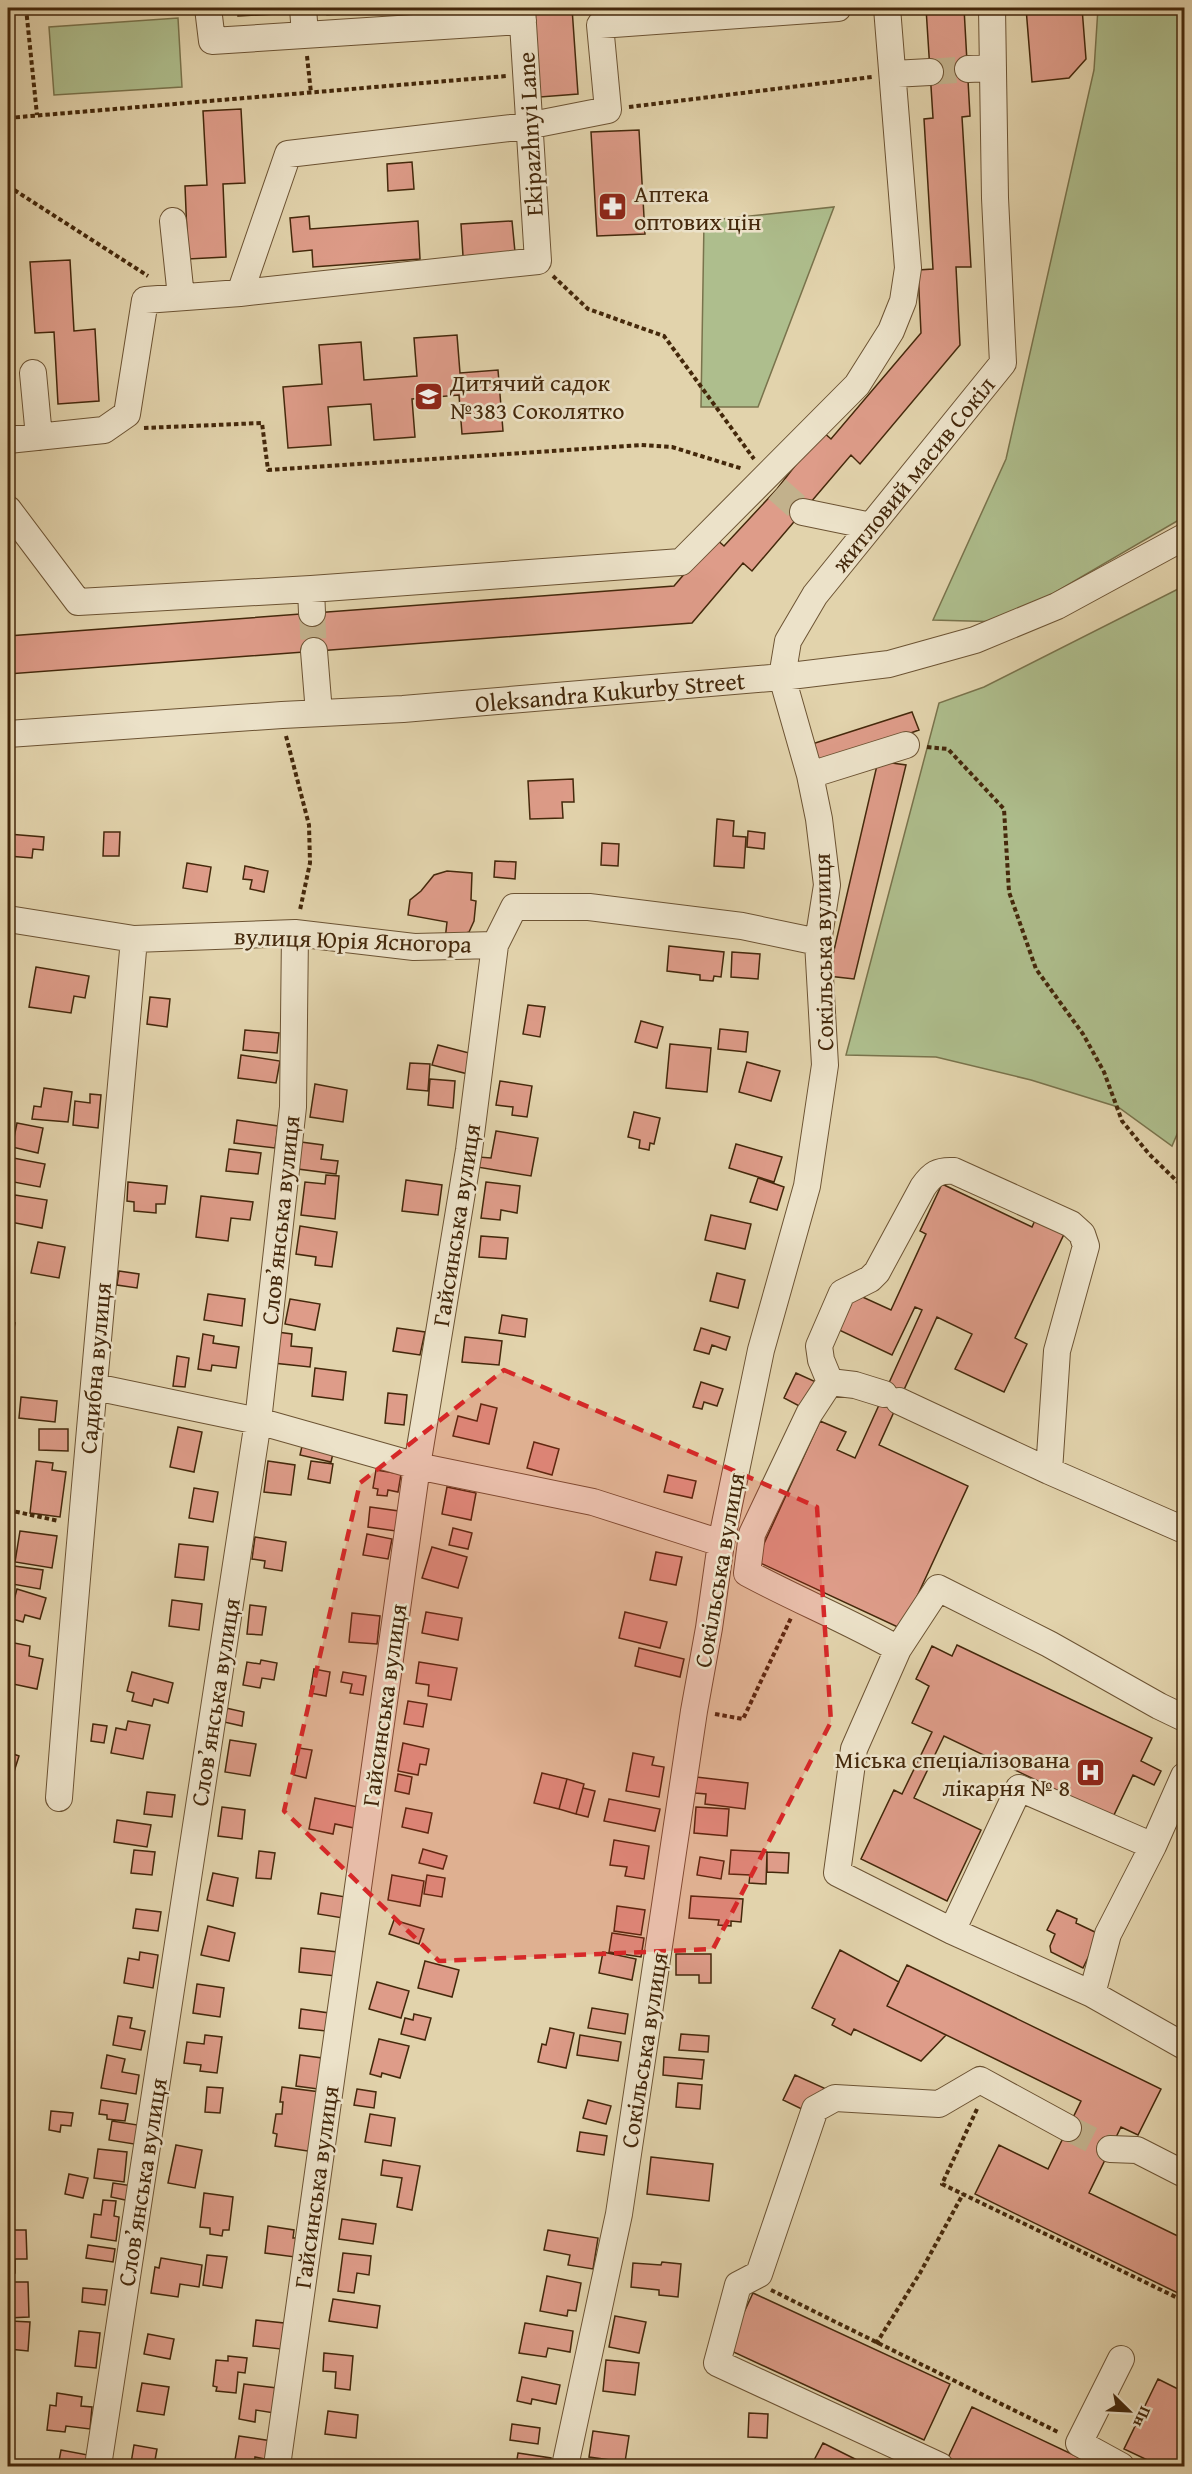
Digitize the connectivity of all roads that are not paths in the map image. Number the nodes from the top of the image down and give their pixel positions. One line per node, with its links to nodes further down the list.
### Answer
1 (208, 8): 7 (street)
2 (303, 8): 7 (street)
3 (838, 8): 12 (street)
4 (887, 8): 11 (street)
5 (992, 8): 8 (street, житловий масив Сокіл)
6 (522, 14): 7 (street); 12 (street, Ekipazhnyi Lane)
7 (305, 35)
8 (993, 68): 9 (street); 21 (street, житловий масив Сокіл)
9 (968, 69)
10 (930, 72): 11 (street)
11 (893, 74): 19 (street)
12 (527, 126): 14 (street); 14 (street, Ekipazhnyi Lane)
13 (173, 220): 15 (street)
14 (240, 293): 15 (street)
15 (181, 297): 17 (street)
16 (33, 374): 17 (street)
17 (39, 437): 18 (street)
18 (8, 440)
19 (8, 509)
20 (803, 512): 21 (street)
21 (871, 526): 24 (street, житловий масив Сокіл)
22 (1185, 537): 24 (street, Oleksandra Kukurby Street)
23 (314, 651): 25 (street)
24 (782, 678): 25 (street, Oleksandra Kukurby Street); 28 (street, Сокільська вулиця)
25 (319, 713): 26 (street, Oleksandra Kukurby Street)
26 (8, 734)
27 (906, 745): 28 (street)
28 (810, 776): 32 (street, Сокільська вулиця)
29 (8, 919): 31 (street, вулиця Юрія Ясногора)
30 (295, 933): 31 (street, вулиця Юрія Ясногора); 33 (street, вулиця Юрія Ясногора); 36 (street, Словʼянська вулиця)
31 (134, 939): 35 (street, Садибна вулиця)
32 (818, 942): 33 (street, вулиця Юрія Ясногора); 40 (street, Сокільська вулиця)
33 (495, 945): 37 (street, Гайсинська вулиця)
34 (830, 1382): 38 (street); 38 (street); 41 (street)
35 (95, 1387): 36 (street); 44 (street, Садибна вулиця)
36 (258, 1421): 37 (street); 53 (street, Словʼянська вулиця)
37 (417, 1466): 40 (street); 54 (street, Гайсинська вулиця)
38 (1049, 1471): 39 (street)
39 (1185, 1530)
40 (722, 1543): 55 (street, Сокільська вулиця)
41 (898, 1649): 42 (street); 46 (street)
42 (1185, 1718)
43 (1185, 1776): 45 (street)
44 (59, 1798)
45 (1153, 1846): 46 (street); 47 (street)
46 (952, 1931): 47 (street)
47 (1092, 1994): 48 (street)
48 (1185, 2046)
49 (1068, 2128): 56 (street)
50 (1110, 2149): 51 (street)
51 (1185, 2174)
52 (1121, 2359): 57 (street)
53 (98, 2466)
54 (277, 2466)
55 (565, 2466)
56 (940, 2466)
57 (1121, 2466)

